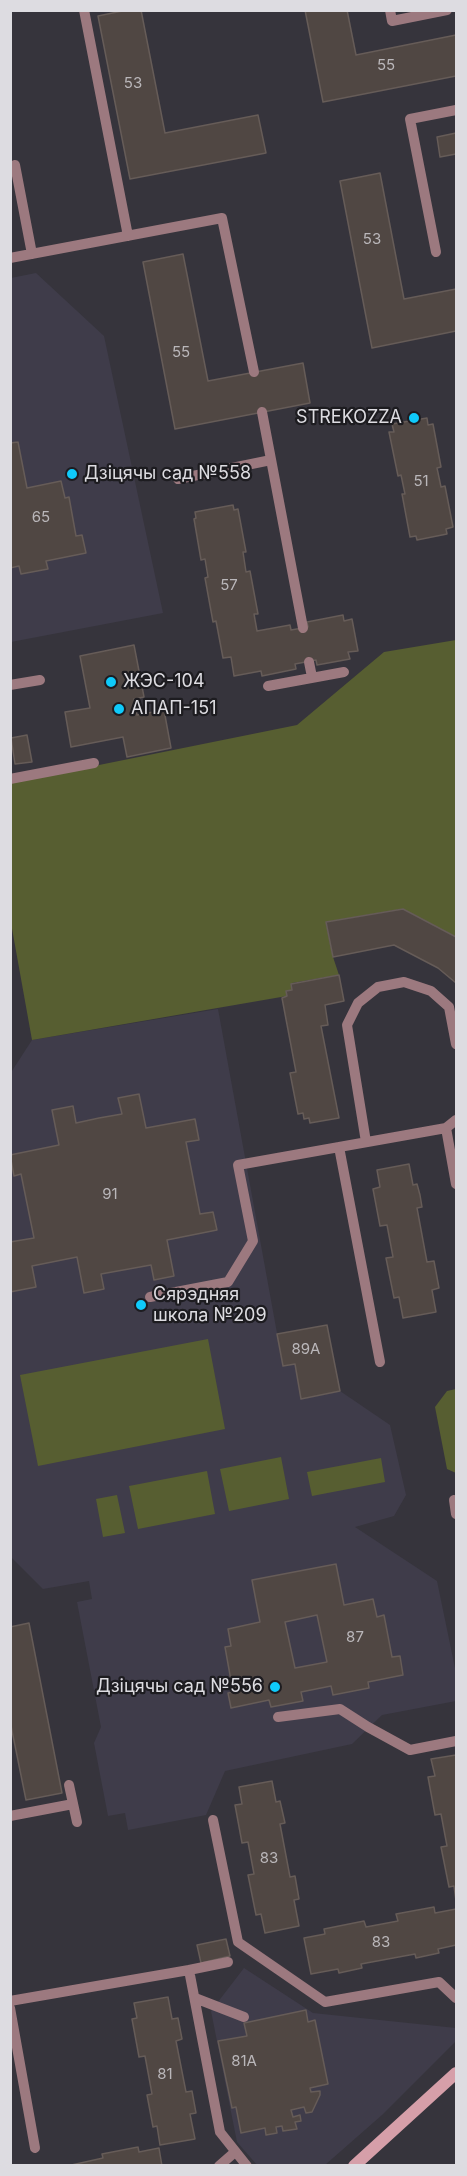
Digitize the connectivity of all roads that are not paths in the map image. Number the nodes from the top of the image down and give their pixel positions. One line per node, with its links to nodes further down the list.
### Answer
1 (84, 10): 6 (lane)
2 (390, 10): 3 (lane)
3 (447, 10)
4 (456, 110): 7 (lane)
5 (15, 165): 8 (lane)
6 (129, 236): 8 (lane); 10 (lane)
7 (436, 252)
8 (32, 254): 9 (lane)
9 (10, 258)
10 (254, 372)
11 (262, 412): 12 (lane)
12 (271, 460): 13 (lane); 14 (lane)
13 (178, 479)
14 (303, 628)
15 (309, 662): 17 (lane)
16 (344, 672): 17 (lane)
17 (312, 677): 20 (lane)
18 (40, 680): 19 (lane)
19 (10, 685)
20 (268, 686)
21 (94, 762): 22 (lane)
22 (10, 779)
23 (456, 1044): 26 (lane)
24 (456, 1120): 25 (lane)
25 (446, 1128): 26 (lane); 28 (lane)
26 (366, 1142): 27 (lane)
27 (339, 1147): 29 (lane); 30 (lane)
28 (456, 1184)
29 (150, 1297)
30 (380, 1362)
31 (454, 1500): 32 (lane)
32 (456, 1514)
33 (278, 1717): 34 (lane)
34 (456, 1741)
35 (69, 1785): 36 (lane)
36 (73, 1804): 37 (lane); 39 (lane)
37 (10, 1816)
38 (213, 1820): 43 (lane)
39 (77, 1822)
40 (228, 1962): 41 (lane)
41 (189, 1970): 42 (lane); 44 (lane)
42 (195, 1998): 46 (lane); 49 (lane)
43 (456, 1998)
44 (10, 2001)
45 (10, 2008): 48 (lane)
46 (244, 2017)
47 (456, 2073): 52 (main road)
48 (35, 2148)
49 (235, 2152): 50 (lane); 51 (lane)
50 (219, 2166)
51 (247, 2166)
52 (354, 2166)

